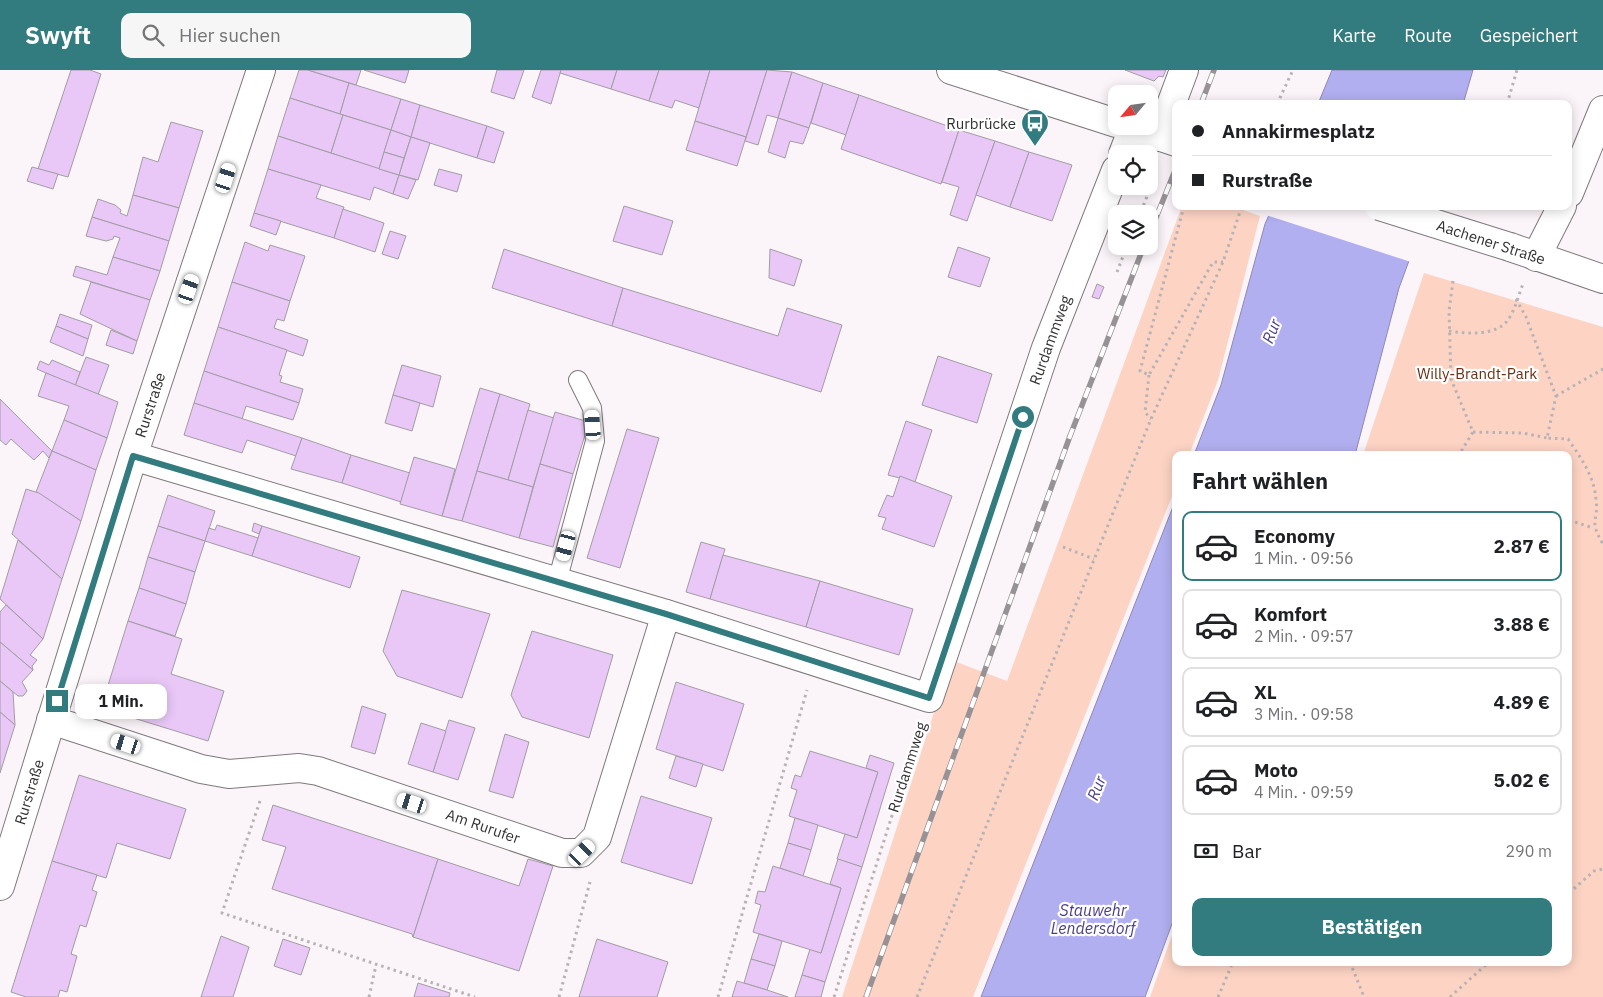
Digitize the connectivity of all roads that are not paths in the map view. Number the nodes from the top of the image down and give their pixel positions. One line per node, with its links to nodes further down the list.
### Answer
1 (261, 70): 17 (street, Rurstraße)
2 (951, 70): 6 (street)
3 (1184, 70): 4 (street)
4 (1177, 100)
5 (1603, 110): 10 (street)
6 (1108, 120)
7 (1172, 122): 9 (street)
8 (1155, 135): 9 (street)
9 (1168, 139)
10 (1572, 185)
11 (1108, 190): 19 (street, Rurdammweg)
12 (1392, 210): 14 (street, Aachener Straße, bridge)
13 (1560, 210): 14 (street)
14 (1536, 256): 15 (street, Aachener Straße)
15 (1603, 279)
16 (578, 380): 18 (lane)
17 (133, 456): 18 (street); 20 (street, Rurstraße)
18 (557, 582): 19 (street)
19 (666, 614): 20 (street, Am Rurufer)
20 (51, 720): 21 (street, Rurstraße)
21 (0, 886)

